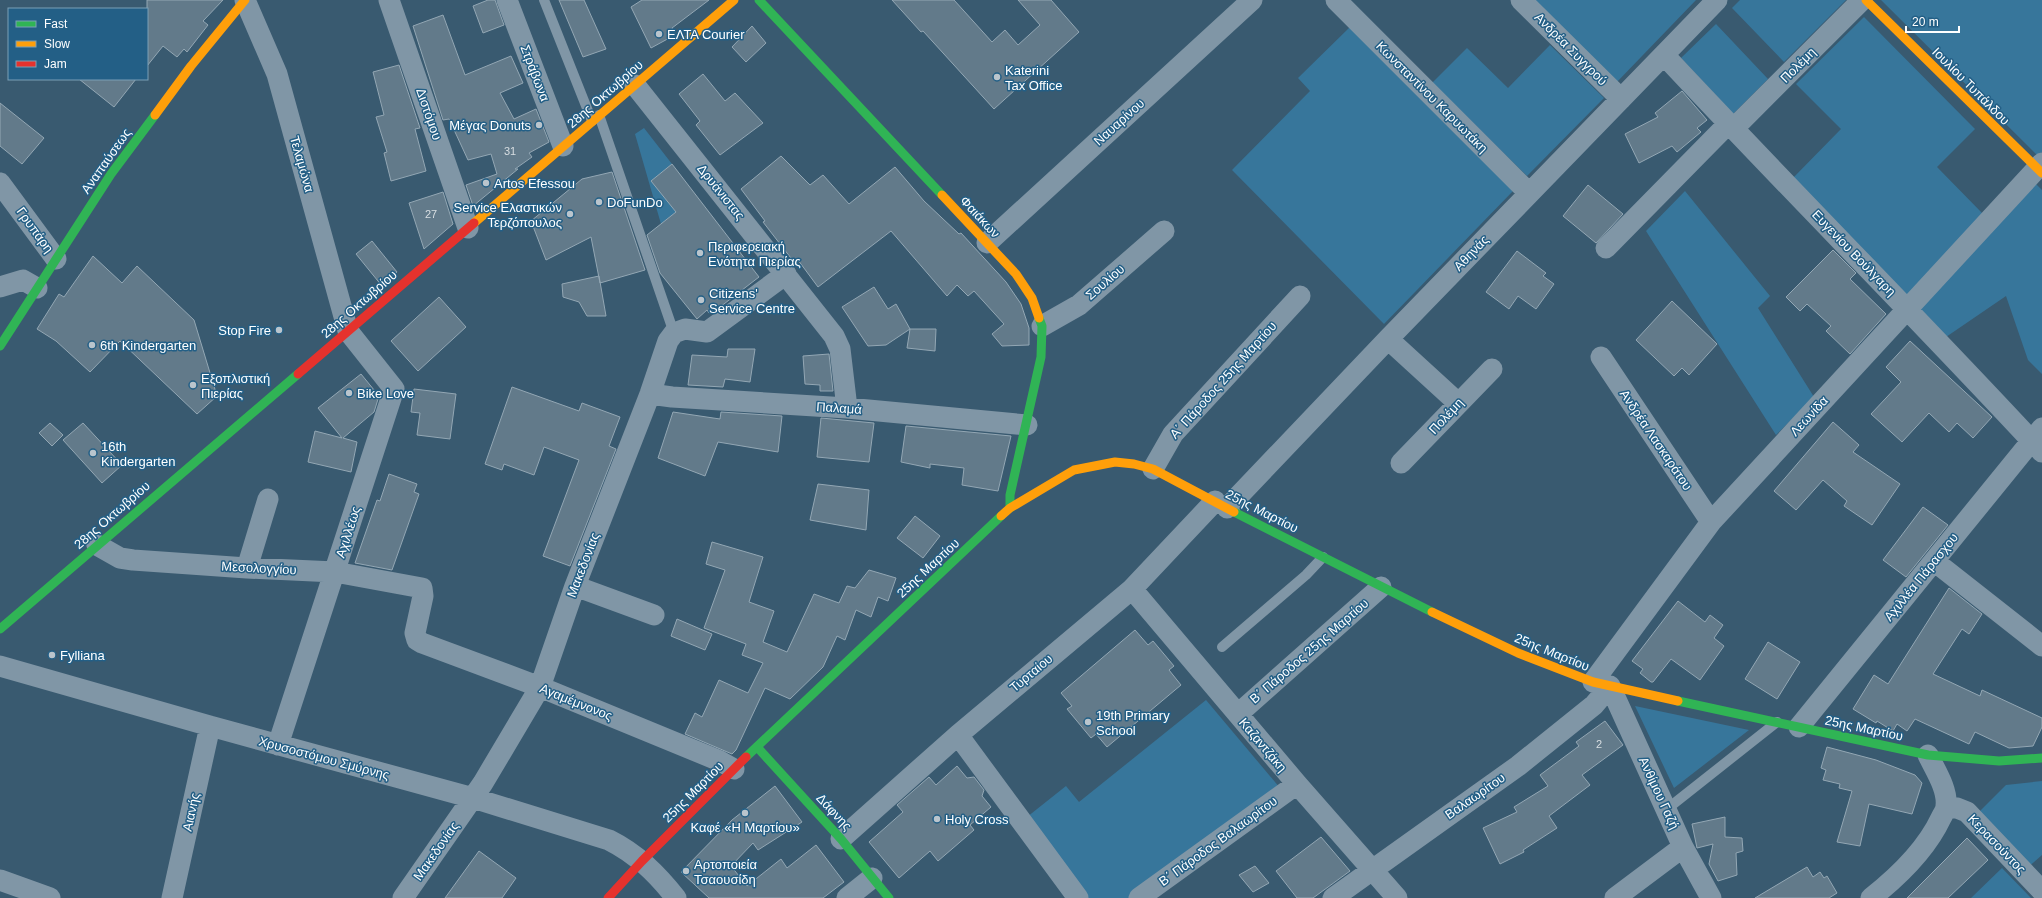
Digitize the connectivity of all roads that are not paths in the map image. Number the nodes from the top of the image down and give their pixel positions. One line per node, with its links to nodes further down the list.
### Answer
1 (245, 0): 26 (street, Αναπαύσεως); 33 (street, Τελαμώνα)
2 (389, 0): 22 (street, Διστόμου)
3 (507, 0): 18 (street, Στράβωνα)
4 (544, 0): 16 (lane)
5 (734, 0): 14 (street, 28ης Οκτωβρίου)
6 (759, 0): 24 (street, Φαιάκων)
7 (1252, 0): 24 (street, Ναυαρίνου)
8 (1336, 0): 21 (street, Κωνσταντίνου Καρυωτάκη)
9 (1522, 0): 15 (street, Ανδρέα Συγγρού)
10 (1717, 0): 13 (street, Αθηνάς)
11 (1862, 0): 17 (street, Πολέμη)
12 (1866, 0): 19 (street, Ιουλίου Τυπάλδου)
13 (1664, 56): 15 (street, Αθηνάς); 17 (street, Ευγενίου Βούλγαρη)
14 (635, 85): 16 (street, 28ης Οκτωβρίου); 27 (street, Δρυάνιστας)
15 (1620, 99): 21 (street, Αθηνάς)
16 (596, 118): 18 (street, 28ης Οκτωβρίου); 34 (lane)
17 (1731, 127): 25 (street, Πολέμη); 31 (street, Ευγενίου Βούλγαρη)
18 (563, 146): 22 (street, 28ης Οκτωβρίου)
19 (2040, 169): 31 (street, Λεωνίδα)
20 (0, 182): 26 (street, Γρυπάρη)
21 (1529, 193): 35 (street, Αθηνάς)
22 (468, 228): 33 (street, 28ης Οκτωβρίου)
23 (1164, 231): 32 (street, Σουλίου)
24 (986, 243): 32 (street, Φαιάκων)
25 (1606, 248)
26 (56, 259): 29 (street, Αναπαύσεως)
27 (786, 274): 34 (street); 41 (street, Δρυάνιστας)
28 (0, 287): 29 (street)
29 (37, 288): 36 (street, Αναπαύσεως)
30 (1300, 296): 45 (street, Α΄ Πάροδος 25ης Μαρτίου)
31 (1909, 309): 43 (street, Ευγενίου Βούλγαρη); 49 (street, Λεωνίδα)
32 (1042, 326): 42 (street, Φαιάκων)
33 (348, 331): 50 (street, 28ης Οκτωβρίου); 54 (street, Αχιλλέως)
34 (674, 333): 39 (street, Μακεδονίας)
35 (1388, 339): 40 (street); 47 (street, Αθηνάς)
36 (0, 346)
37 (1601, 357): 49 (street, Ανδρέα Λασκαράτου)
38 (1492, 368): 40 (street, Πολέμη)
39 (650, 394): 41 (street, Παλαμά); 55 (street, Μακεδονίας)
40 (1458, 402): 44 (street, Πολέμη)
41 (847, 408): 42 (street, Παλαμά)
42 (1027, 425): 48 (street, Φαιάκων)
43 (2038, 440): 52 (street, Αχιλλέα Πάρασχου)
44 (1401, 463)
45 (1153, 469): 47 (street, 25ης Μαρτίου); 48 (street, 25ης Μαρτίου)
46 (268, 499): 53 (street)
47 (1221, 505): 51 (street, 25ης Μαρτίου); 57 (street, Τυρταίου)
48 (1010, 508): 72 (street, 25ης Μαρτίου)
49 (1711, 522): 64 (street, Λεωνίδα)
50 (97, 545): 53 (street, Μεσολογγίου); 59 (street, 28ης Οκτωβρίου)
51 (1323, 557): 56 (street, 25ης Μαρτίου); 62 (lane)
52 (1934, 561): 61 (street); 69 (street, Αχιλλέα Πάρασχου)
53 (247, 568): 54 (street, Μεσολογγίου)
54 (335, 572): 60 (street, Μεσολογγίου); 71 (street, Αχιλλέως)
55 (575, 586): 58 (street); 65 (street, Μακεδονίας)
56 (1381, 587): 64 (street, 25ης Μαρτίου); 66 (street, Β΄ Πάροδος 25ης Μαρτίου)
57 (1132, 589): 66 (street, Καζαντζάκη); 70 (street, Τυρταίου)
58 (654, 615)
59 (0, 629)
60 (416, 640): 65 (street, Αγαμέμνονος)
61 (2042, 646)
62 (1222, 647)
63 (0, 666): 68 (street, Χρυσοστόμου Σμύρνης)
64 (1601, 684): 67 (street, 25ης Μαρτίου); 79 (street, Ανθίμου Γαζή); 83 (street, Βαλαωρίτου)
65 (540, 687): 75 (street, Αγαμέμνονος); 77 (street, Μακεδονίας)
66 (1238, 714): 76 (street, Καζαντζάκη)
67 (1777, 722): 69 (street, 25ης Μαρτίου); 79 (lane)
68 (210, 726): 71 (street, Χρυσοστόμου Σμύρνης); 88 (street, Αιανής)
69 (1799, 727): 73 (street, 25ης Μαρτίου)
70 (958, 735): 80 (street, Τυρταίου); 94 (street)
71 (278, 745): 77 (street, Χρυσοστόμου Σμύρνης)
72 (757, 746): 75 (street, 25ης Μαρτίου); 80 (street, Δάφνης)
73 (1928, 755): 74 (street, 25ης Μαρτίου); 78 (street)
74 (2042, 758)
75 (734, 769): 82 (street, 25ης Μαρτίου)
76 (1296, 784): 83 (street, Καζαντζάκη); 95 (street, Β΄ Πάροδος Βαλαωρίτου)
77 (473, 798): 82 (street, Χρυσοστόμου Σμύρνης); 89 (street, Μακεδονίας)
78 (1946, 807): 86 (street, Κερασούντος); 100 (street)
79 (1667, 809): 81 (street, Ανθίμου Γαζή)
80 (841, 839): 84 (street, Δάφνης)
81 (1683, 847): 98 (street); 99 (street, Ανθίμου Γαζή)
82 (642, 861): 90 (street, 25ης Μαρτίου); 91 (street, Χρυσοστόμου Σμύρνης)
83 (1372, 869): 96 (street, Βαλαωρίτου); 97 (street, Καζαντζάκη)
84 (872, 878): 92 (street); 93 (street, Δάφνης)
85 (0, 880): 87 (street)
86 (2042, 891)
87 (50, 898)
88 (172, 898)
89 (403, 898)
90 (608, 898)
91 (676, 898)
92 (847, 898)
93 (889, 898)
94 (1078, 898)
95 (1139, 898)
96 (1333, 898)
97 (1397, 898)
98 (1615, 898)
99 (1711, 898)
100 (1871, 898)

